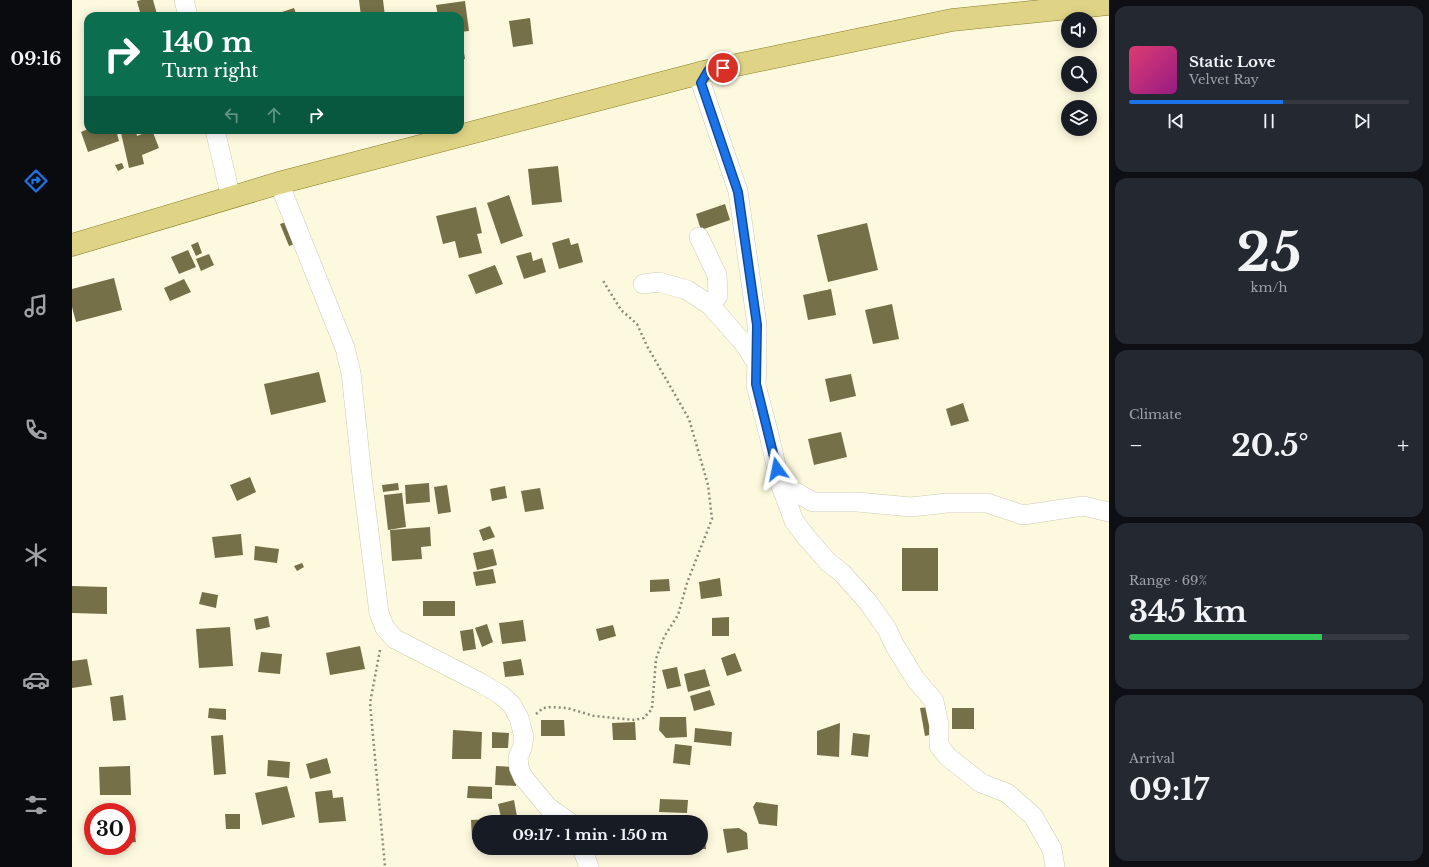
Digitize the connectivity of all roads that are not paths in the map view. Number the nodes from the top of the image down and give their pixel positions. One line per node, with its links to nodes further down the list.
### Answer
1 (184, 0): 3 (street)
2 (1109, 4): 4 (main road)
3 (187, 12)
4 (708, 71): 6 (main road); 12 (street)
5 (215, 134): 7 (street)
6 (279, 183): 7 (main road); 15 (street)
7 (230, 198): 9 (main road)
8 (700, 237): 11 (street)
9 (72, 245)
10 (644, 284): 11 (street)
11 (710, 305): 12 (street)
12 (757, 364): 13 (street)
13 (780, 483): 14 (street); 18 (street)
14 (1109, 512)
15 (559, 815)
16 (585, 855): 17 (street)
17 (589, 867)
18 (1055, 867)

